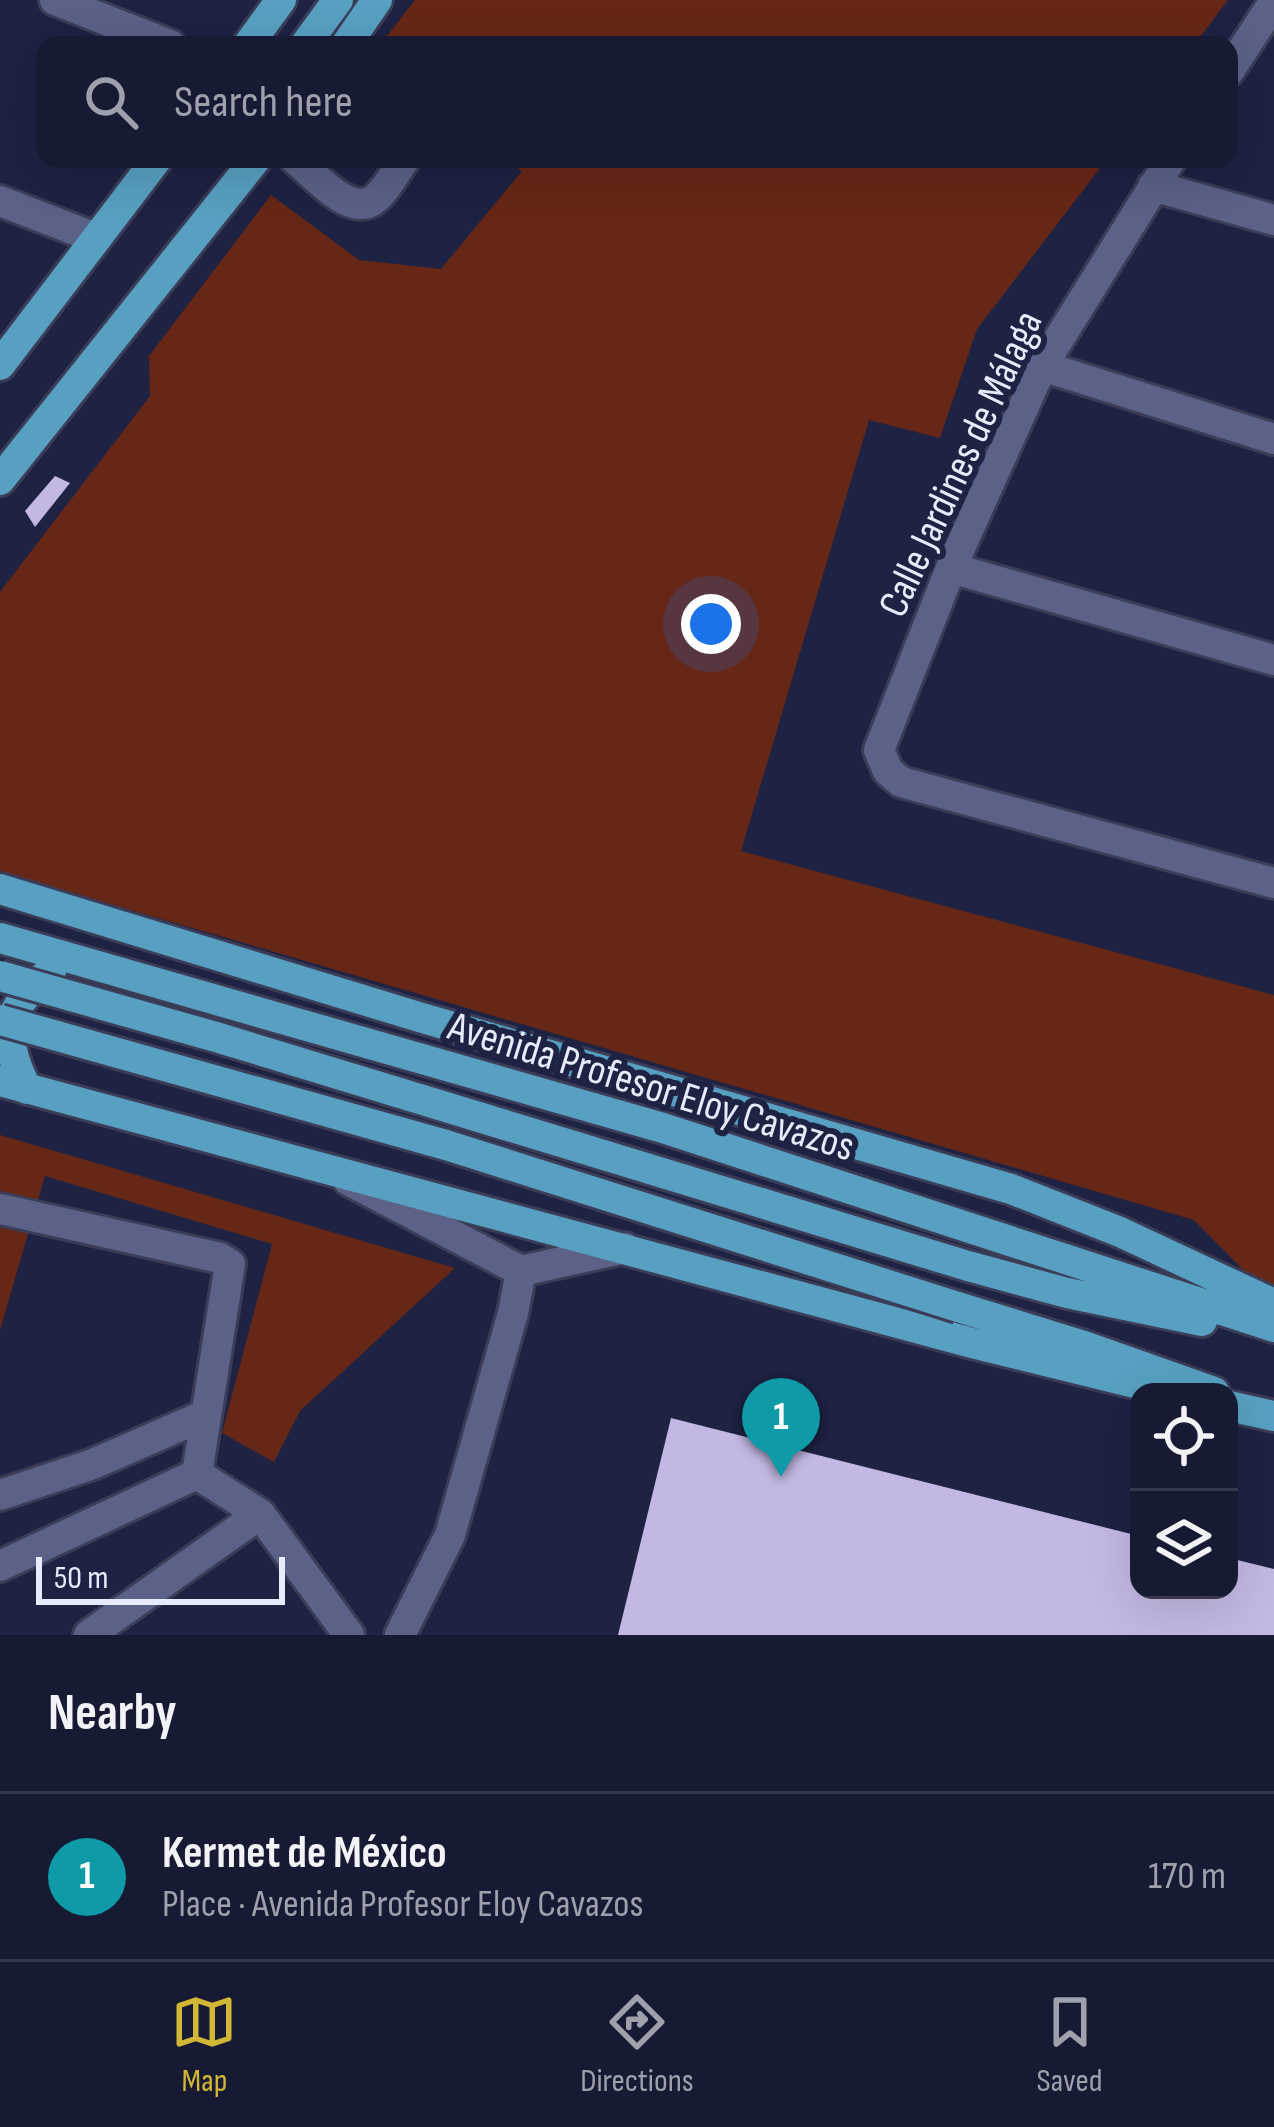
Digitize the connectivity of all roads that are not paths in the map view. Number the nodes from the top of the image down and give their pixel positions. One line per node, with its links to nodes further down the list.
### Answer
1 (56, 0): 6 (street)
2 (281, 0): 7 (main road)
3 (338, 0): 8 (main road)
4 (377, 0): 9 (main road)
5 (1274, 2): 10 (street)
6 (147, 36)
7 (255, 36)
8 (311, 36)
9 (352, 36)
10 (1238, 56)
11 (150, 168): 19 (main road)
12 (241, 168): 23 (main road)
13 (306, 168): 14 (street)
14 (398, 168)
15 (1165, 168): 16 (street, Calle Jardines de Málaga)
16 (1153, 186): 18 (street); 21 (street, Calle Jardines de Málaga)
17 (0, 201): 19 (street)
18 (1274, 220)
19 (94, 238): 20 (main road)
20 (0, 364)
21 (1042, 366): 22 (street); 24 (street, Calle Jardines de Málaga)
22 (1274, 439)
23 (0, 480)
24 (950, 568): 25 (street); 26 (street, Calle Jardines de Málaga)
25 (1274, 660)
26 (1274, 883)
27 (0, 889): 37 (main road)
28 (0, 938): 29 (main road, Avenida Profesor Eloy Cavazos)
29 (86, 964): 32 (main road); 38 (main road, Avenida Profesor Eloy Cavazos)
30 (0, 976): 38 (main road, Avenida Profesor Eloy Cavazos, bridge)
31 (0, 1020): 40 (main road, bridge)
32 (14, 1085): 33 (main road)
33 (332, 1171): 35 (main road); 36 (street)
34 (0, 1209): 42 (street)
35 (625, 1248): 36 (street); 39 (main road)
36 (520, 1271): 50 (street)
37 (1274, 1304)
38 (1274, 1328)
39 (1134, 1383)
40 (1189, 1383)
41 (1238, 1405): 43 (main road)
42 (205, 1414): 44 (street); 45 (street)
43 (1270, 1415)
44 (197, 1474): 46 (street); 47 (street)
45 (0, 1495)
46 (260, 1514): 48 (street); 49 (street)
47 (0, 1566)
48 (89, 1635)
49 (349, 1635)
50 (400, 1635)

